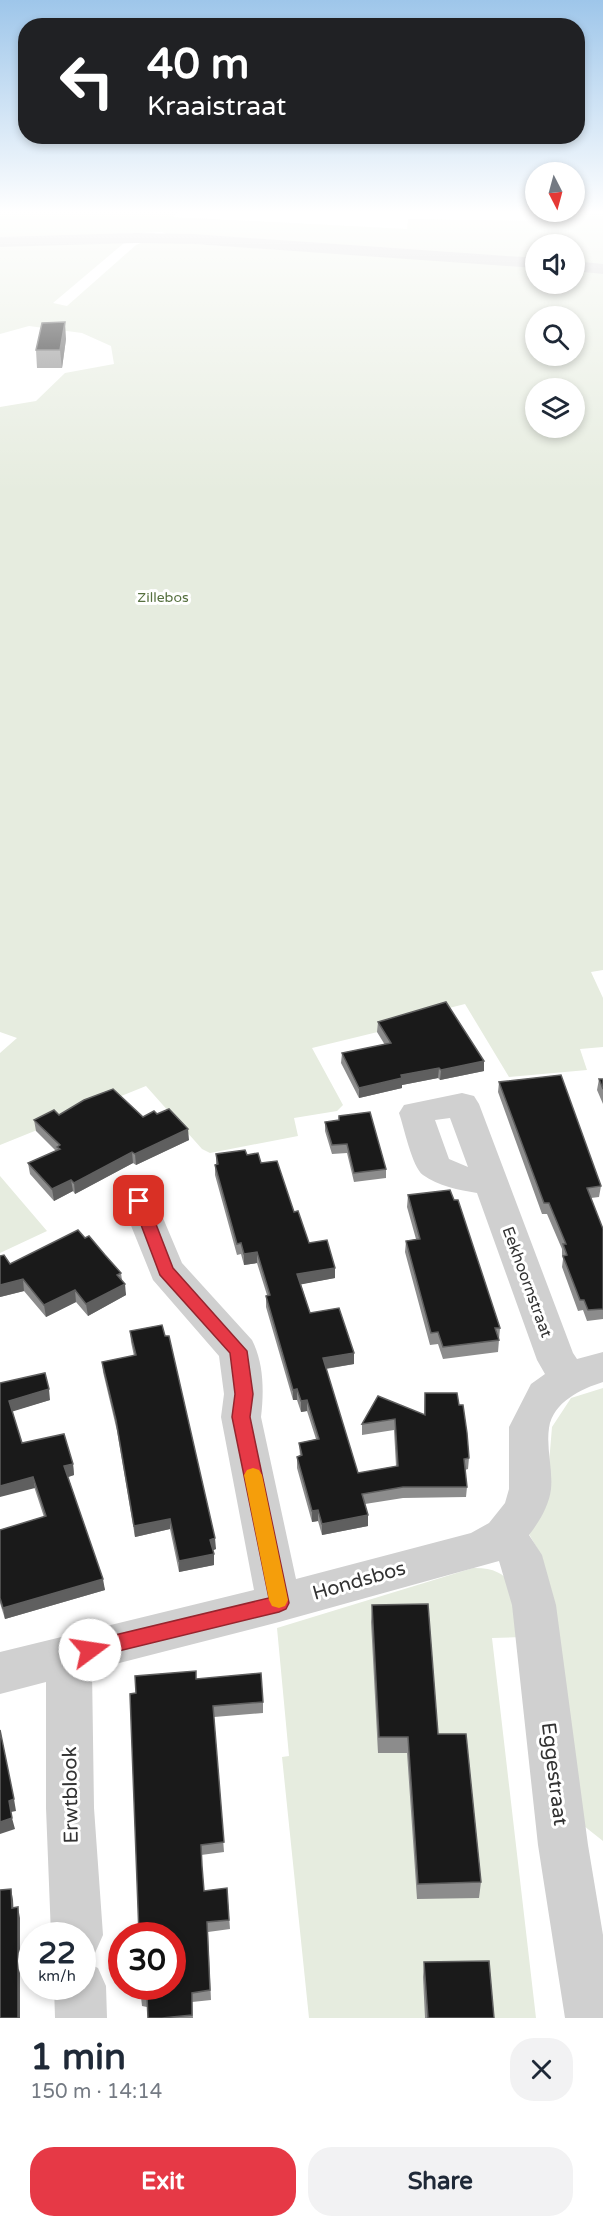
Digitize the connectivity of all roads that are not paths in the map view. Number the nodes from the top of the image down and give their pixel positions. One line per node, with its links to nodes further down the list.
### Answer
1 (490, 1183): 3 (street, Eekhoornstraat)
2 (139, 1201): 5 (street)
3 (586, 1372): 4 (street, Hondsbos)
4 (504, 1536): 5 (street, Hondsbos); 11 (street, Eggestraat)
5 (279, 1603): 6 (street, Hondsbos)
6 (69, 1655): 7 (street, Hondsbos); 8 (street, Erwtblook)
7 (0, 1674)
8 (76, 1922)
9 (80, 2000): 10 (street)
10 (81, 2018)
11 (591, 2018)

